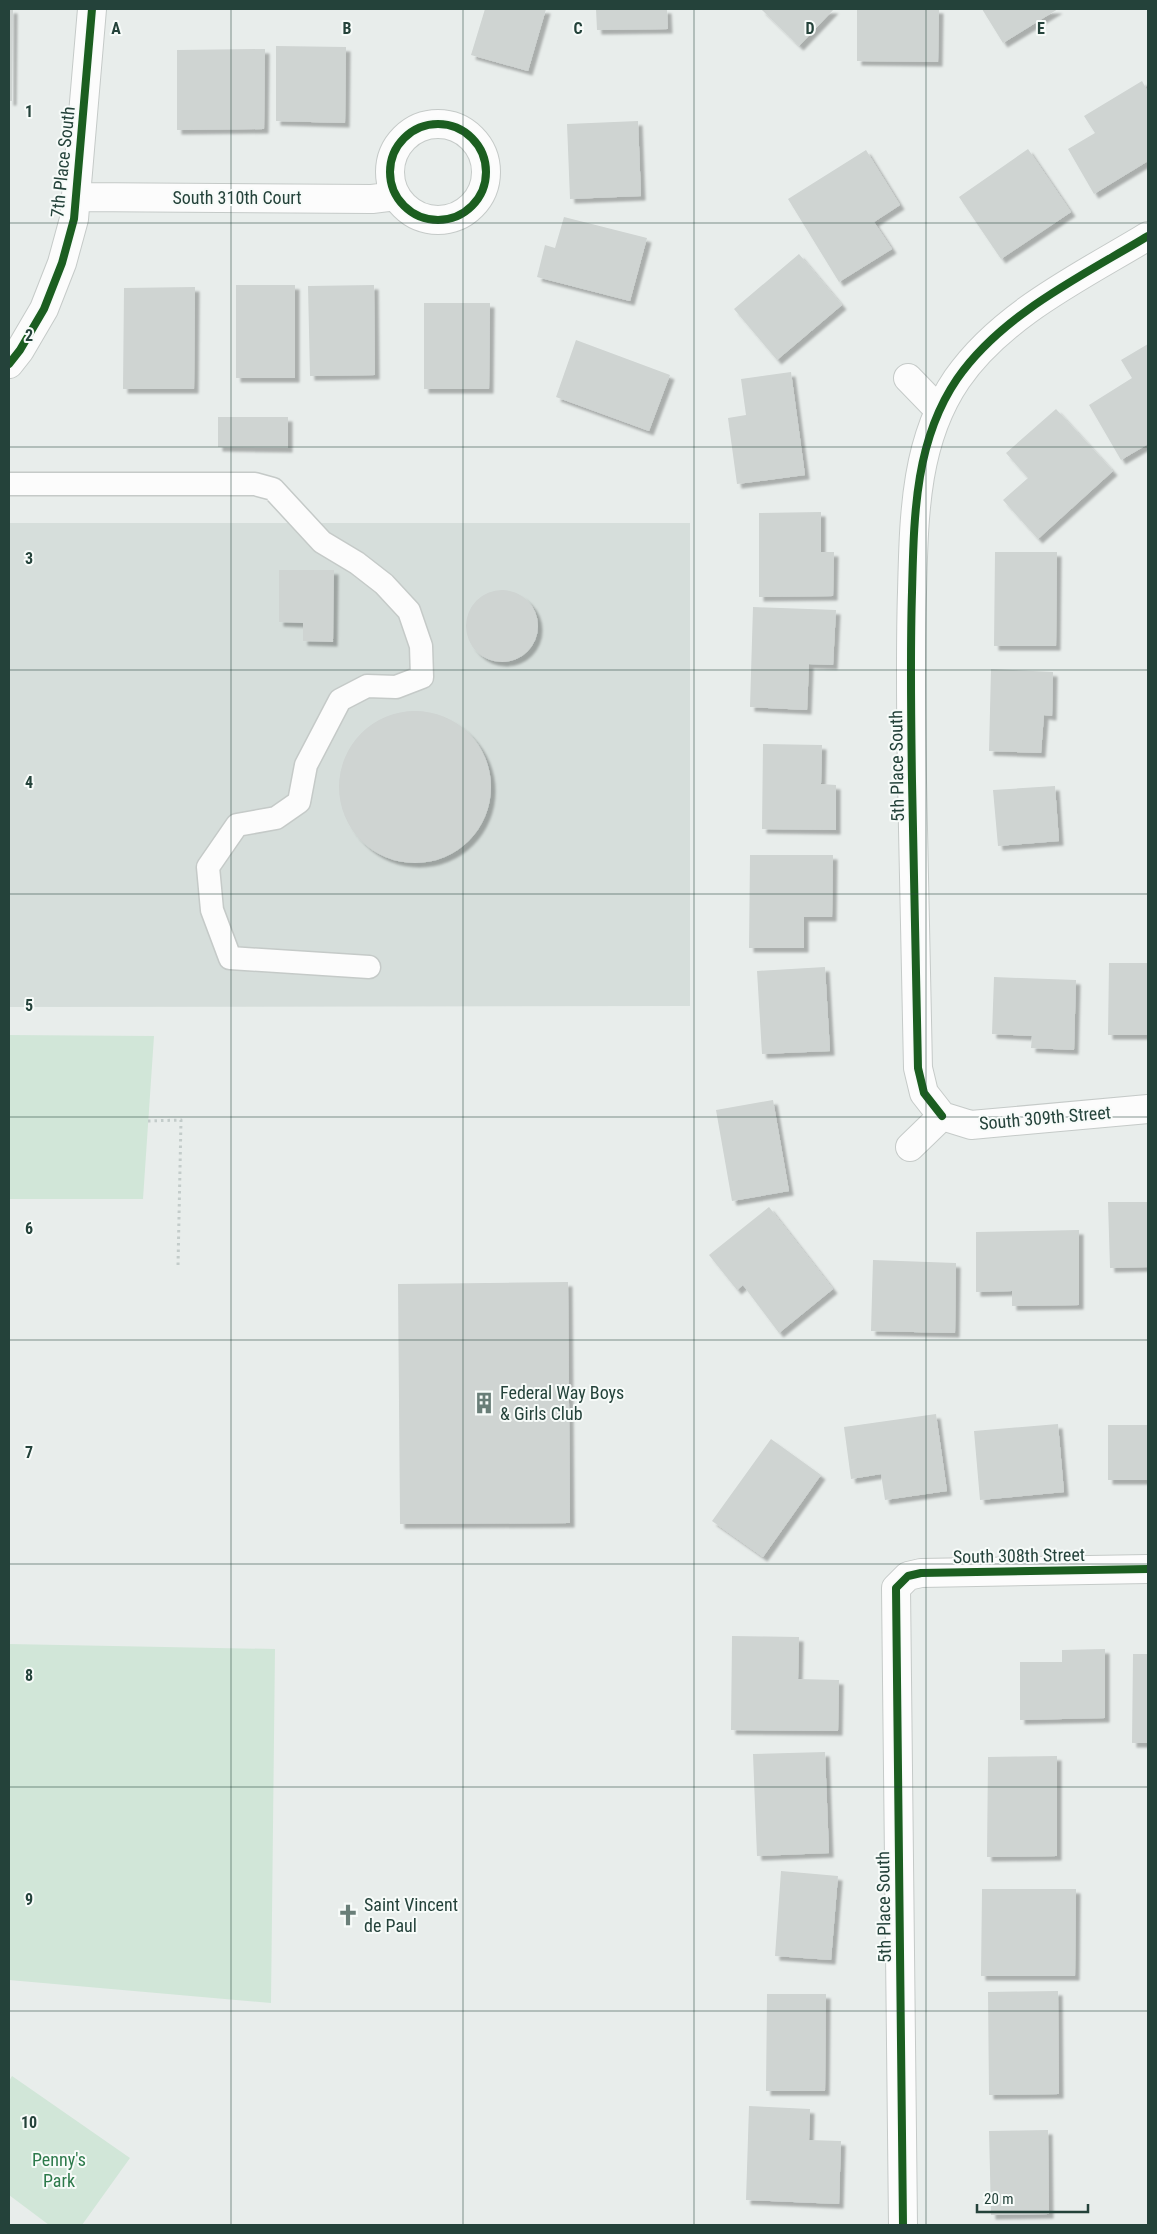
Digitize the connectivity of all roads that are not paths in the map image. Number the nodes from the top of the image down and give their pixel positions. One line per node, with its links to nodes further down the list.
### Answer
1 (92, 9): 3 (street, 7th Place South)
2 (396, 196): 3 (street, South 310th Court)
3 (78, 197): 5 (street, 7th Place South)
4 (1148, 236): 7 (street, 5th Place South)
5 (9, 364)
6 (908, 378): 7 (street)
7 (939, 410): 11 (street, 5th Place South)
8 (9, 484): 9 (lane)
9 (369, 966)
10 (1148, 1109): 11 (street, South 309th Street)
11 (942, 1116): 12 (street)
12 (910, 1147)
13 (1148, 1569): 14 (street, South 308th Street)
14 (896, 1588): 15 (street, 5th Place South)
15 (903, 2225)

